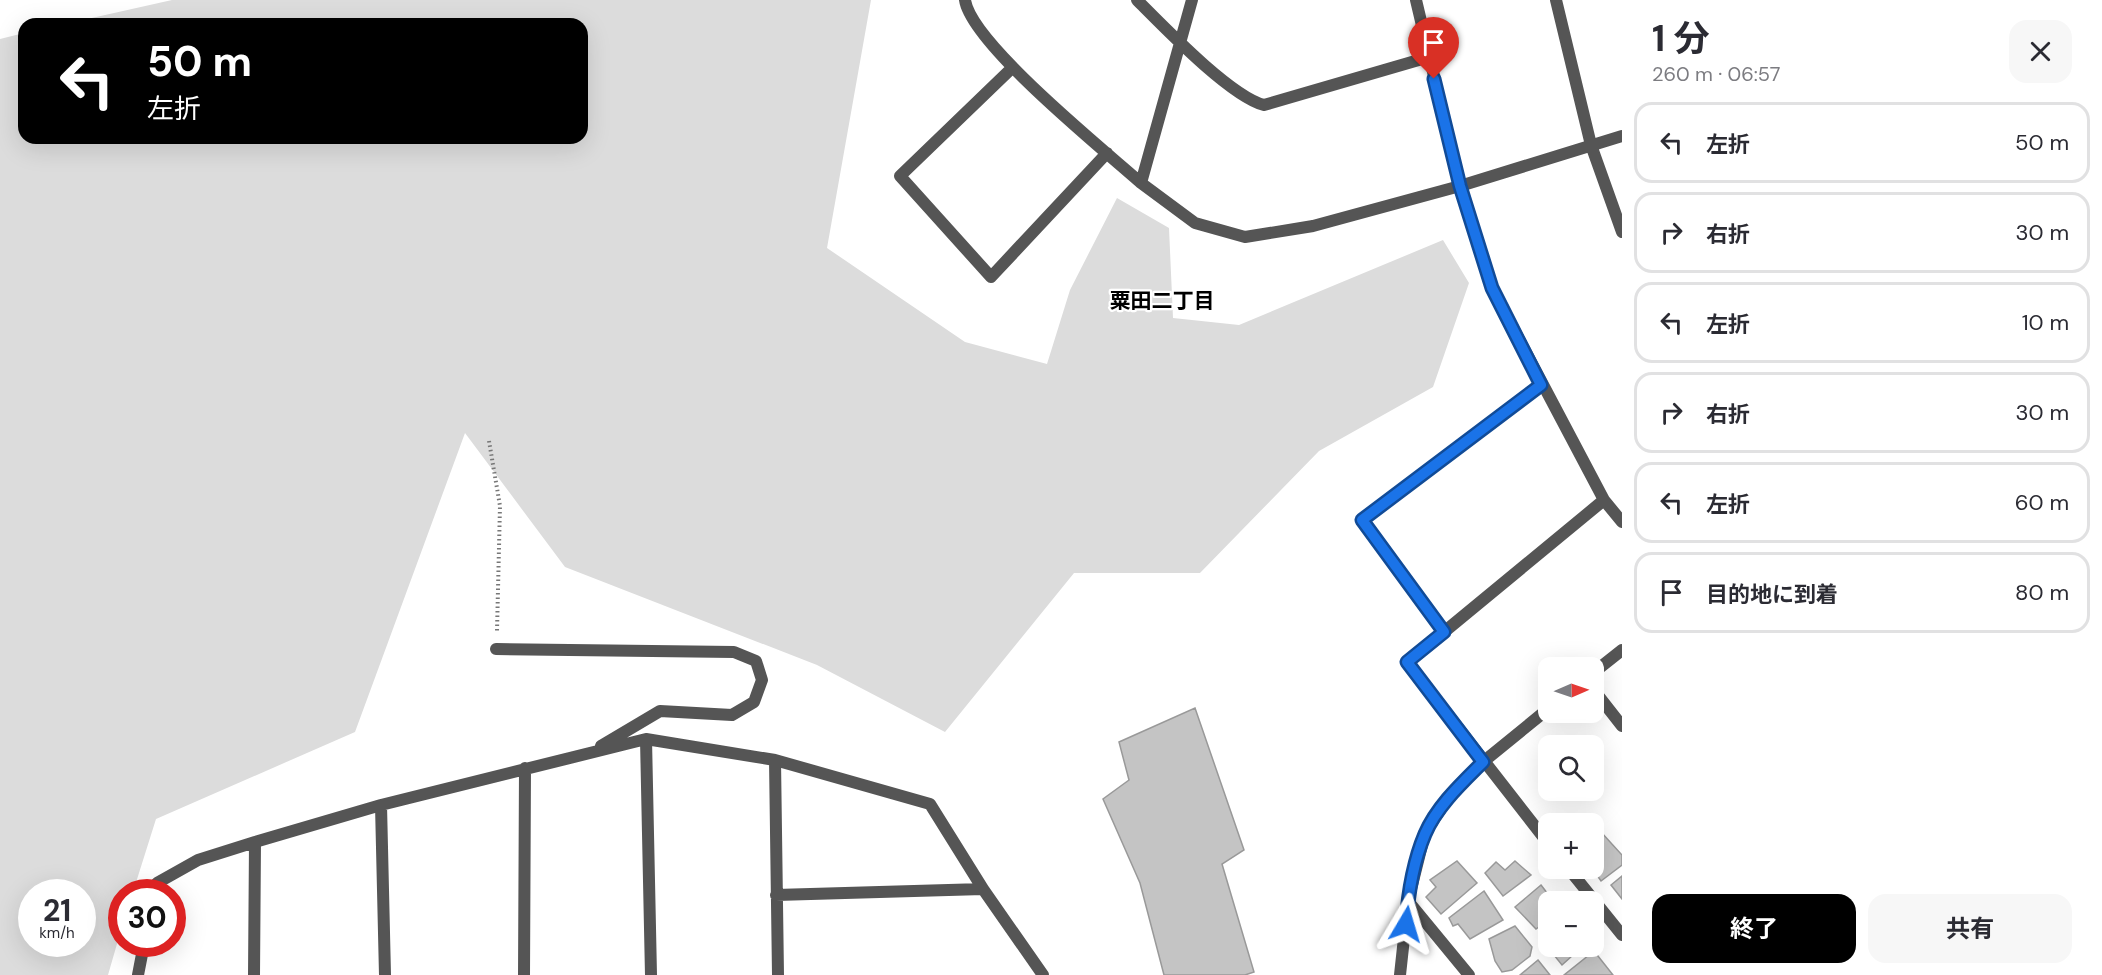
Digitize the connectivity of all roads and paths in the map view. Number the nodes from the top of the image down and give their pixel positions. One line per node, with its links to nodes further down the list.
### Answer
1 (965, 0): 8 (street)
2 (1137, 0): 6 (street)
3 (1192, 0): 6 (street)
4 (1416, 0): 7 (street)
5 (1556, 0): 10 (street)
6 (1180, 42): 7 (street); 12 (street)
7 (1429, 57): 13 (street)
8 (1012, 68): 11 (street); 11 (street)
9 (1622, 136): 10 (street)
10 (1591, 145): 13 (street); 14 (street)
11 (1107, 153): 12 (street)
12 (1142, 183): 13 (street)
13 (1460, 186): 15 (street)
14 (1622, 232)
15 (1541, 385): 17 (street); 19 (street)
16 (489, 441): 20 (path)
17 (1604, 500): 18 (street); 19 (street)
18 (1622, 522)
19 (1444, 632): 29 (street)
20 (496, 649): 27 (street)
21 (1622, 650): 22 (street)
22 (1604, 664)
23 (1604, 703): 25 (street)
24 (1538, 718): 29 (street)
25 (1622, 726)
26 (646, 740): 27 (street); 28 (street); 45 (street)
27 (589, 753): 30 (street)
28 (776, 760): 36 (street); 37 (street)
29 (1483, 762): 32 (street); 38 (street)
30 (525, 768): 31 (street); 44 (street)
31 (381, 805): 33 (street); 43 (street)
32 (1538, 831)
33 (255, 842): 34 (street); 42 (street)
34 (164, 879)
35 (1577, 879): 39 (street)
36 (983, 889): 37 (street); 47 (street)
37 (776, 895): 46 (street)
38 (1408, 901): 48 (street); 49 (street)
39 (1622, 935)
40 (141, 957): 41 (street)
41 (138, 975)
42 (254, 975)
43 (385, 975)
44 (524, 975)
45 (651, 975)
46 (778, 975)
47 (1043, 975)
48 (1400, 975)
49 (1469, 975)

